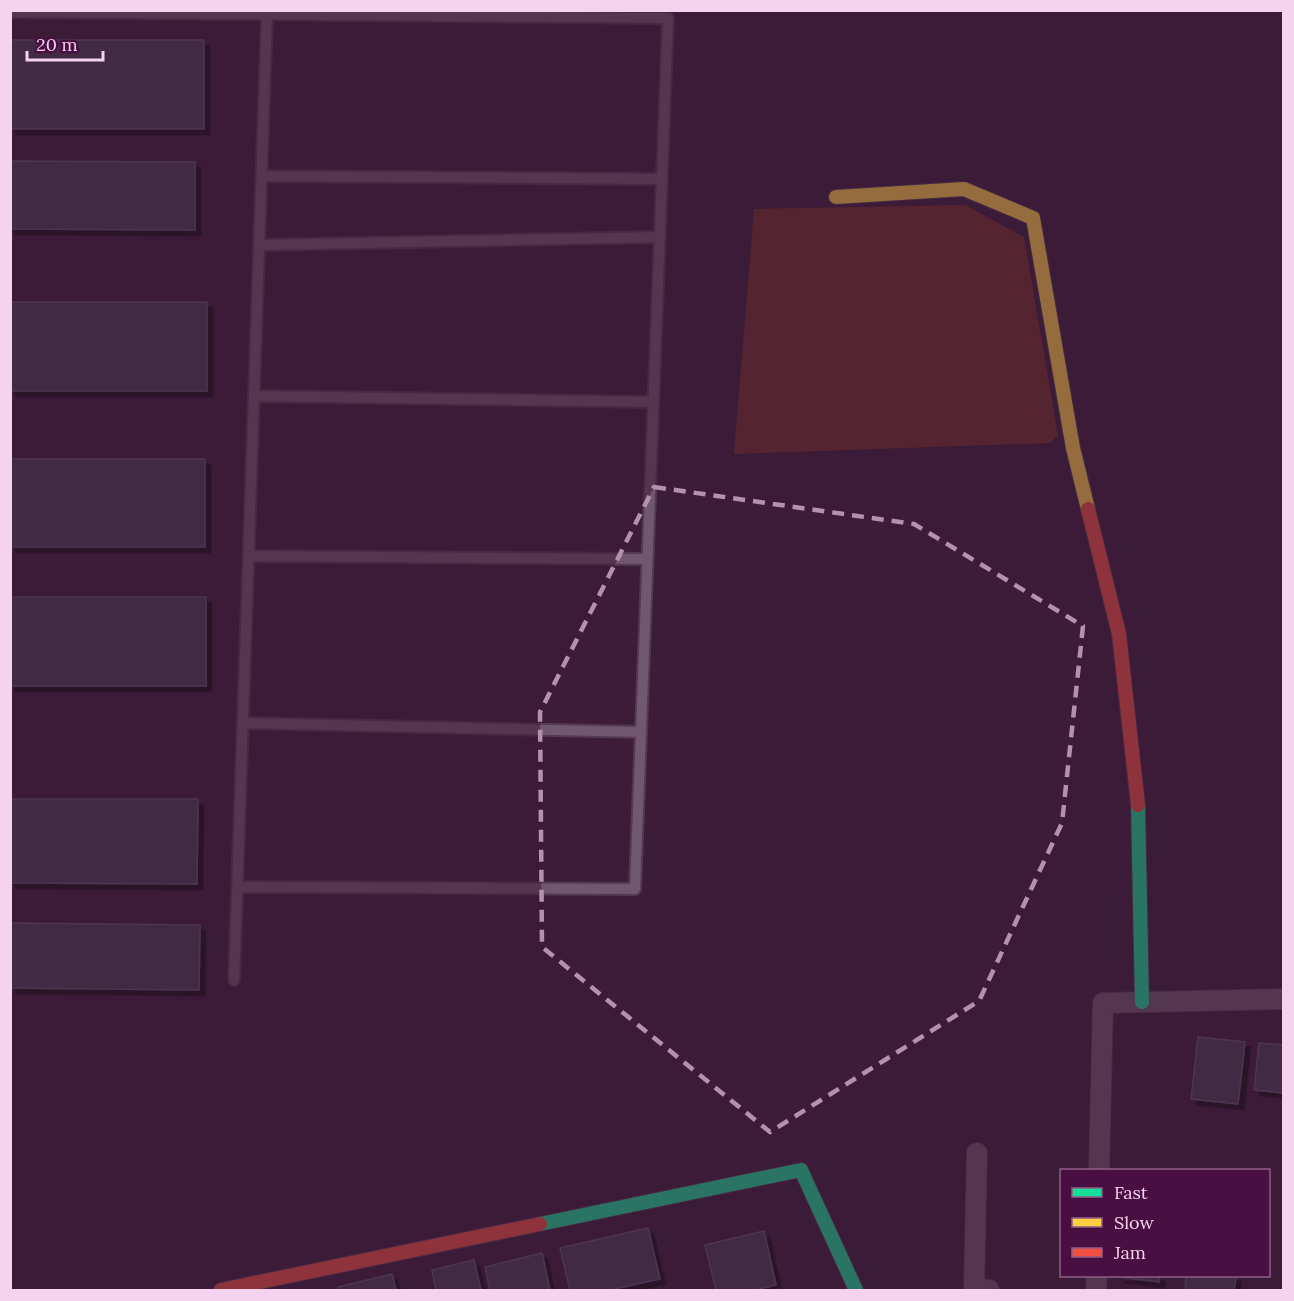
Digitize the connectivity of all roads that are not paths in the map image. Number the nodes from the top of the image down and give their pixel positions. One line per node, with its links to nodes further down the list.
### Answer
1 (10, 12): 2 (lane)
2 (267, 14): 3 (lane); 4 (lane)
3 (262, 176): 4 (lane); 7 (lane)
4 (662, 179): 6 (lane)
5 (836, 197): 17 (street)
6 (660, 237): 7 (lane); 9 (lane)
7 (260, 245): 8 (lane)
8 (255, 396): 9 (lane); 10 (lane)
9 (653, 402): 11 (lane)
10 (249, 556): 11 (lane); 12 (lane)
11 (647, 560): 13 (lane)
12 (244, 723): 13 (lane); 14 (lane)
13 (641, 732): 14 (lane)
14 (238, 887): 15 (lane)
15 (234, 980)
16 (1284, 999): 17 (street)
17 (1142, 1002): 19 (street)
18 (977, 1153): 22 (street)
19 (1099, 1169)
20 (221, 1290): 21 (street)
21 (855, 1290)
22 (989, 1290)

